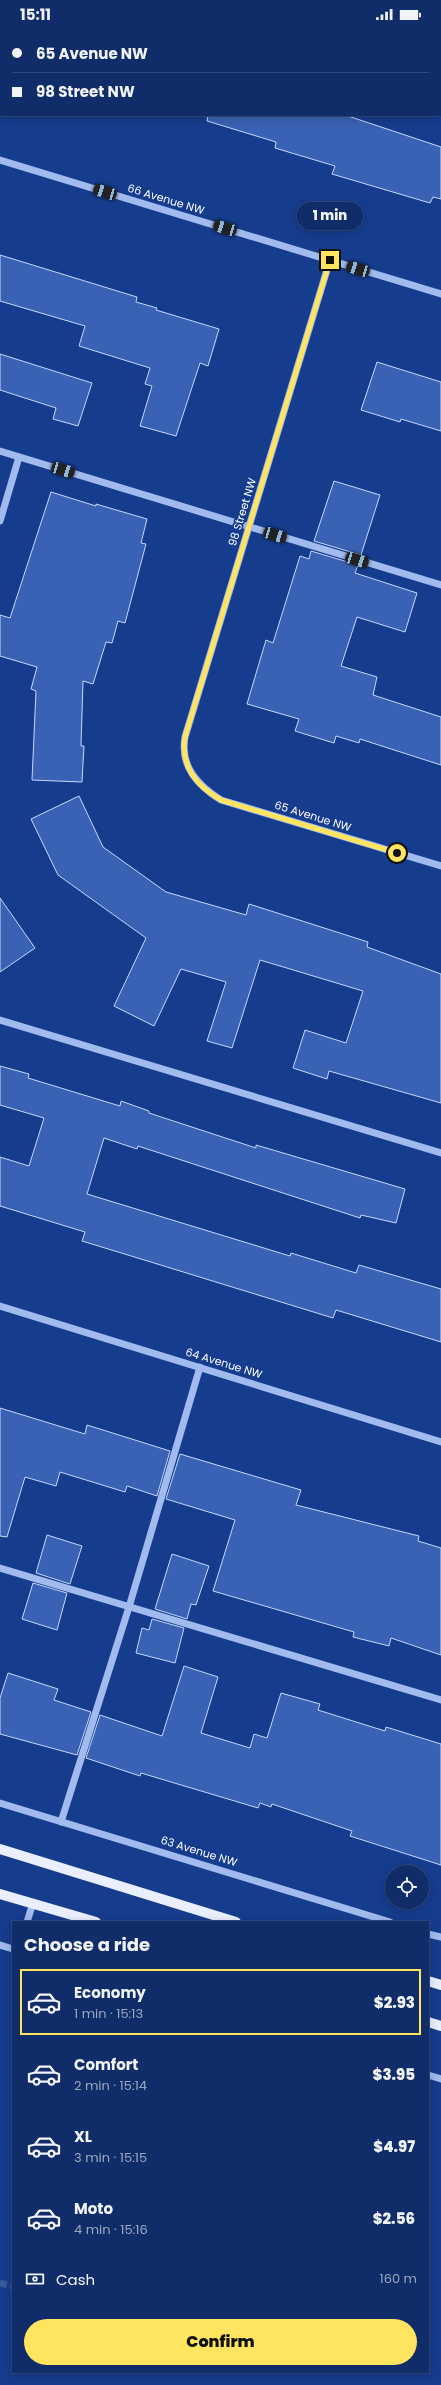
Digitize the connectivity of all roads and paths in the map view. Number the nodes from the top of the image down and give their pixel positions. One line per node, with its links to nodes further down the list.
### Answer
1 (0, 160): 2 (street, 66 Avenue NW)
2 (330, 260): 3 (street, 66 Avenue NW); 7 (street, 98 Street NW)
3 (441, 294)
4 (0, 451): 5 (street)
5 (20, 457): 6 (street); 7 (street)
6 (0, 521)
7 (249, 527): 8 (street); 9 (street, 98 Street NW)
8 (441, 585)
9 (189, 770): 10 (street, 65 Avenue NW)
10 (441, 866)
11 (0, 1020): 12 (street)
12 (441, 1153)
13 (0, 1306): 14 (street, 64 Avenue NW)
14 (200, 1367): 15 (street, 64 Avenue NW); 17 (street)
15 (441, 1442)
16 (0, 1568): 17 (street)
17 (129, 1607): 18 (street); 20 (street)
18 (441, 1700)
19 (0, 1803): 20 (street, 63 Avenue NW)
20 (61, 1822): 27 (street, 63 Avenue NW)
21 (0, 1849): 26 (main road)
22 (0, 1894): 23 (main road)
23 (33, 1903): 24 (street); 25 (main road)
24 (27, 1921)
25 (93, 1921)
26 (233, 1921)
27 (387, 1921)
28 (429, 1934): 29 (street)
29 (441, 1938)
30 (0, 1945): 31 (street)
31 (12, 1949)
32 (429, 1981): 33 (main road)
33 (441, 1985)
34 (429, 2022): 35 (main road)
35 (441, 2026)
36 (429, 2075): 37 (street)
37 (441, 2079)

